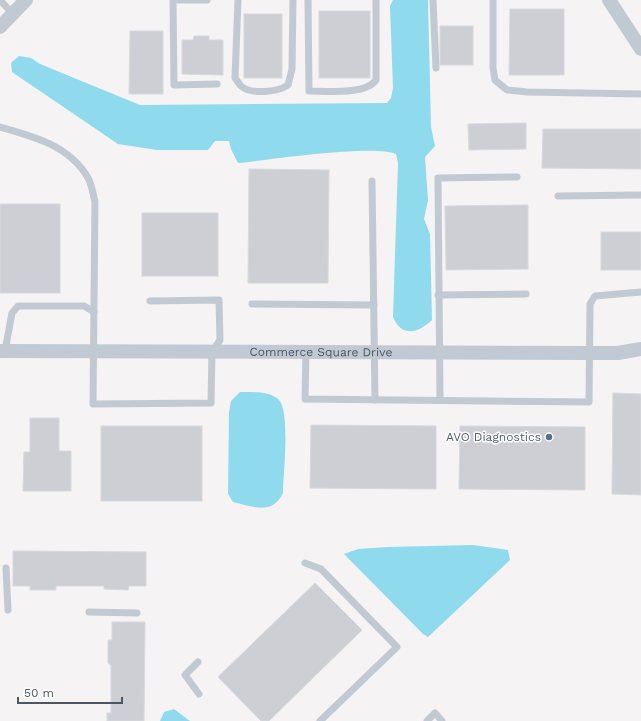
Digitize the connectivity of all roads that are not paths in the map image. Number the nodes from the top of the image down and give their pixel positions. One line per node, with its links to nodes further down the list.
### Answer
1 (0, 0): 11 (lane)
2 (26, 0): 11 (street)
3 (207, 0): 15 (lane)
4 (238, 0): 5 (lane)
5 (292, 0)
6 (308, 0): 7 (lane)
7 (376, 0)
8 (433, 0): 14 (lane)
9 (493, 0): 16 (lane)
10 (609, 0): 13 (street)
11 (12, 13): 12 (street)
12 (0, 27)
13 (641, 49)
14 (436, 68)
15 (217, 84)
16 (641, 94)
17 (0, 127): 28 (lane)
18 (517, 177): 24 (lane)
19 (372, 182): 27 (lane)
20 (641, 195): 21 (lane)
21 (558, 196)
22 (641, 292): 36 (lane)
23 (526, 294): 24 (lane)
24 (438, 295): 35 (lane)
25 (150, 301): 32 (lane)
26 (252, 304): 27 (lane)
27 (374, 305): 34 (lane)
28 (94, 312): 30 (lane); 31 (lane)
29 (641, 349): 36 (street, Commerce Square Drive)
30 (2, 351): 31 (street, Commerce Square Drive)
31 (94, 351): 32 (street, Commerce Square Drive); 32 (lane)
32 (212, 352): 33 (street, Commerce Square Drive)
33 (306, 352): 34 (street, Commerce Square Drive); 37 (lane)
34 (375, 352): 35 (street, Commerce Square Drive); 37 (lane)
35 (439, 353): 36 (street, Commerce Square Drive); 38 (lane)
36 (589, 353): 38 (lane)
37 (375, 400): 38 (lane)
38 (440, 400)
39 (305, 563): 48 (lane)
40 (6, 568): 41 (lane)
41 (8, 610)
42 (89, 612): 43 (lane)
43 (137, 613)
44 (198, 662): 45 (lane)
45 (199, 694)
46 (443, 709): 47 (lane)
47 (435, 713): 49 (lane); 50 (lane)
48 (320, 721)
49 (427, 721)
50 (442, 721)

